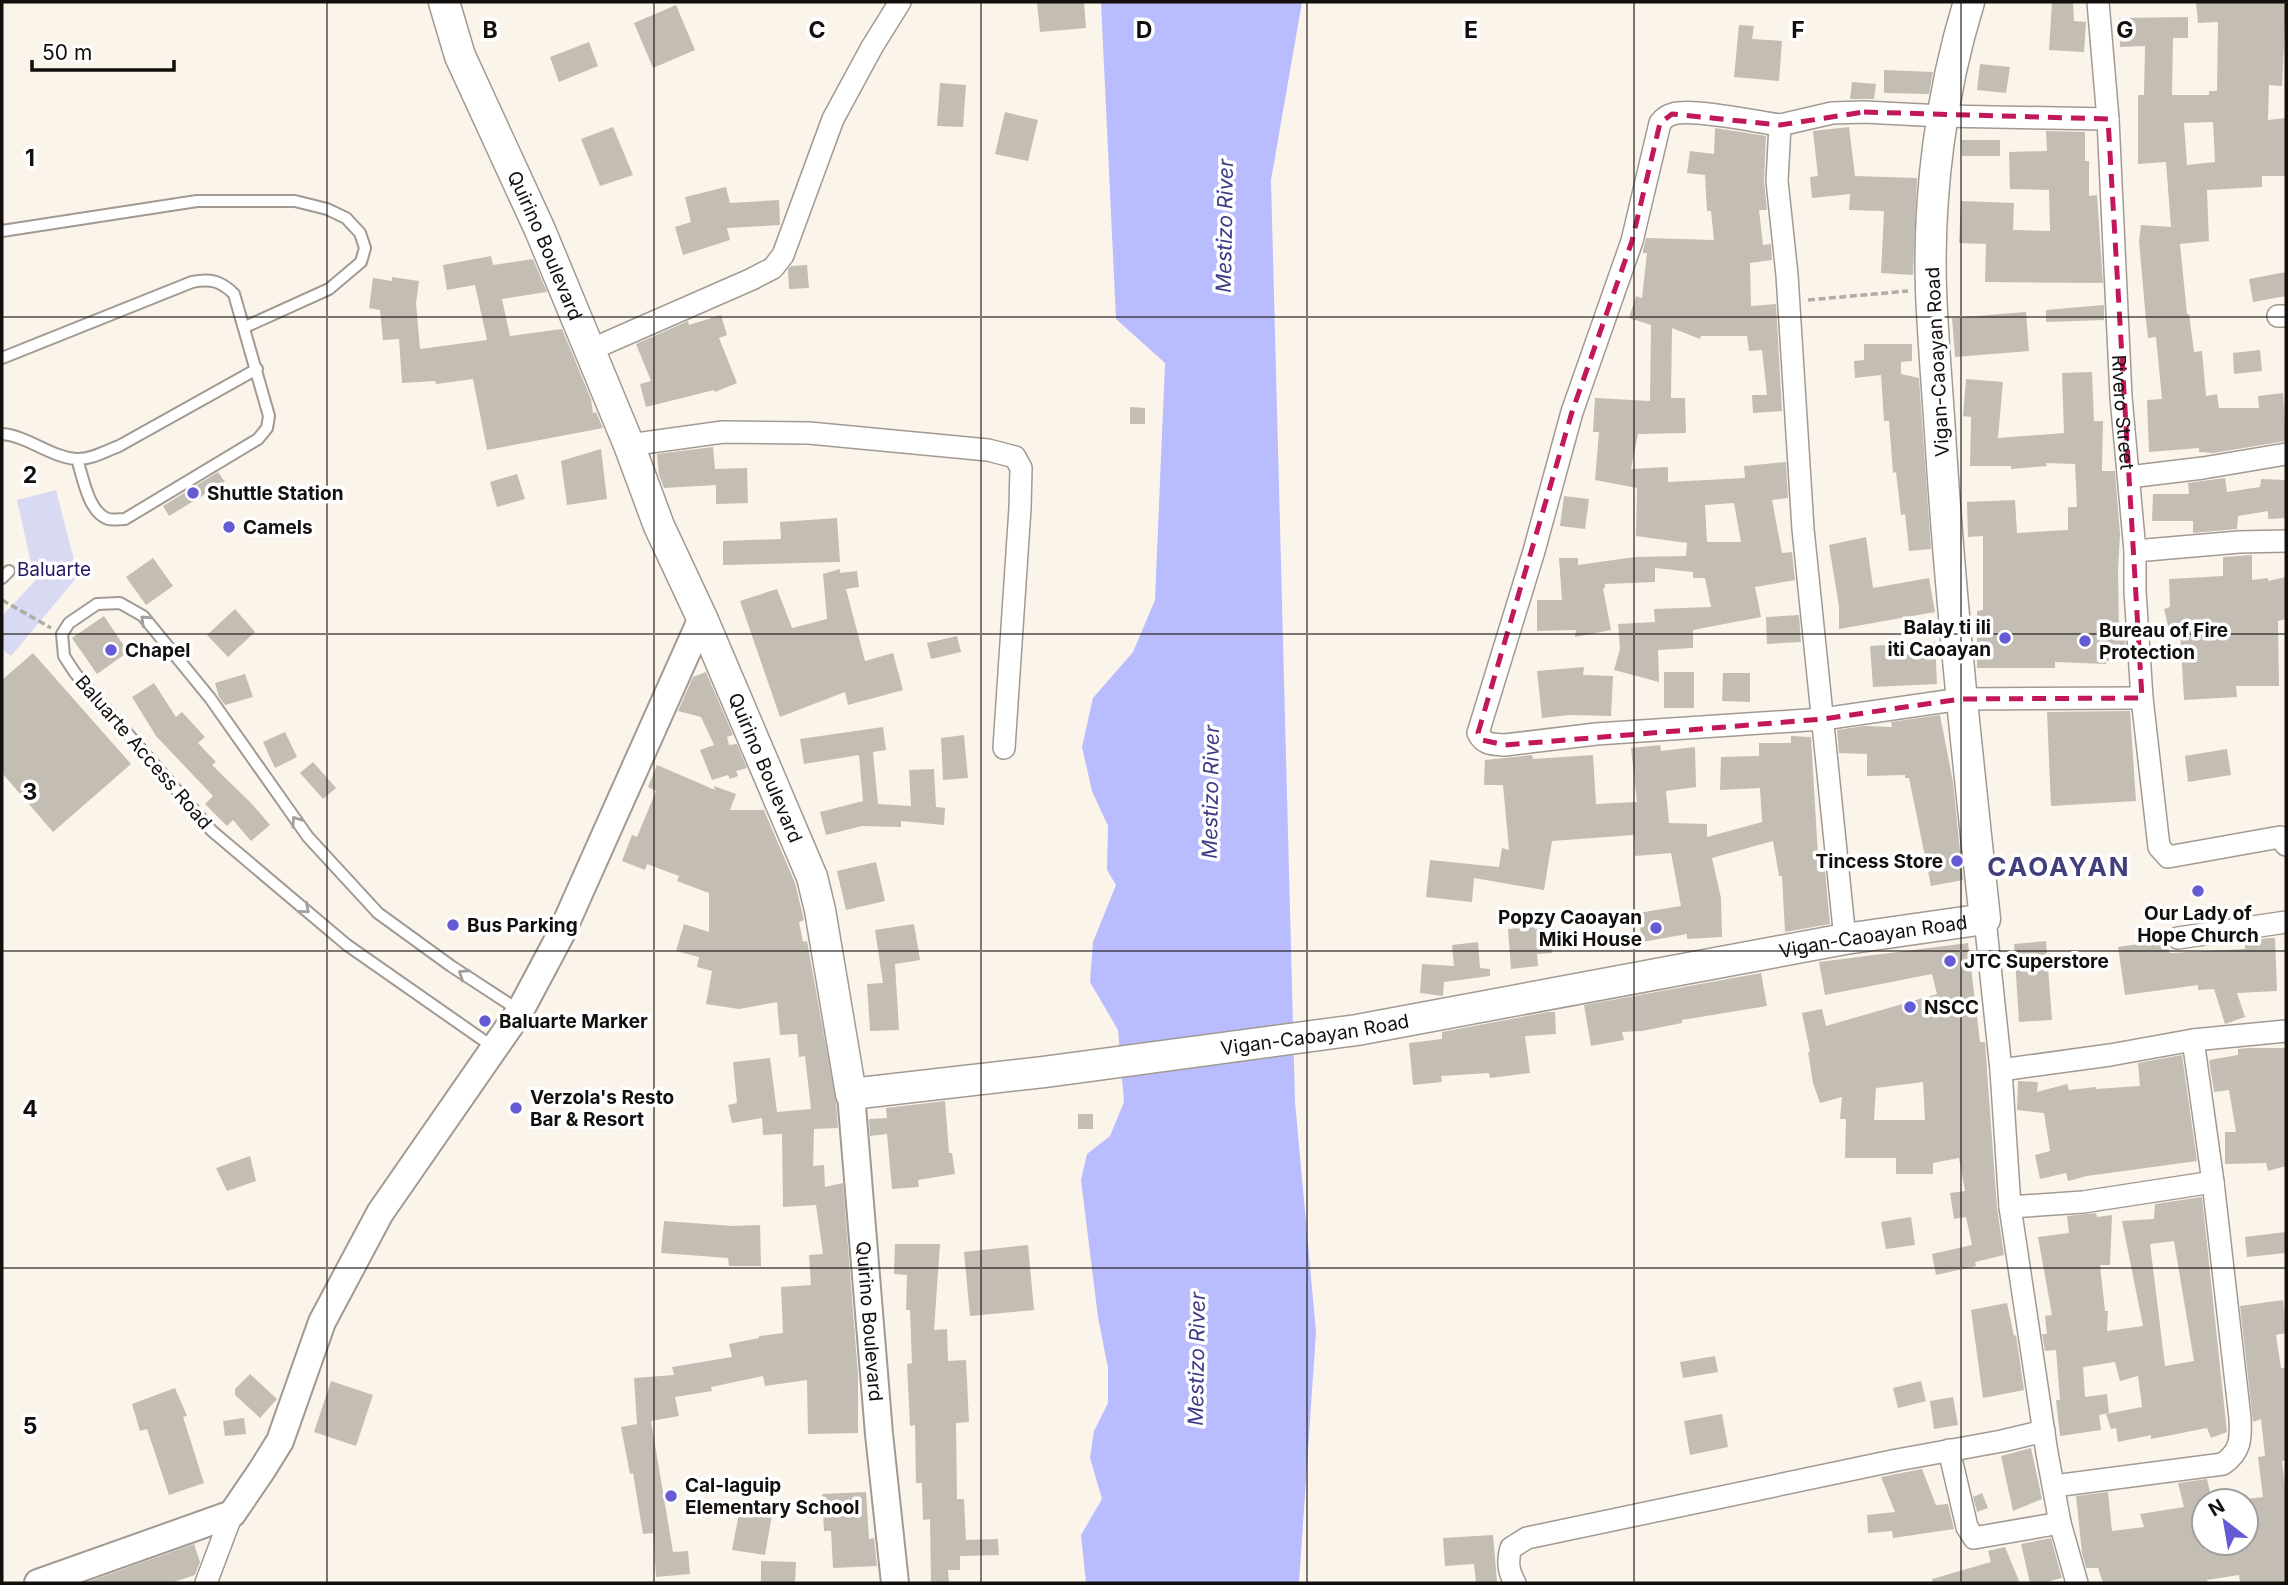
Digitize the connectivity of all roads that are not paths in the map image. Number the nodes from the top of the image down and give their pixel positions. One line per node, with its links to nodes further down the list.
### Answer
1 (444, 2): 10 (main road, Quirino Boulevard)
2 (900, 2): 10 (street)
3 (1969, 2): 5 (main road, Vigan-Caoayan Road)
4 (2098, 2): 6 (street, Rivero Street)
5 (1942, 116): 6 (street); 7 (street); 22 (main road, Vigan-Caoayan Road)
6 (2108, 119): 17 (street, Rivero Street)
7 (1780, 125): 23 (street); 23 (street)
8 (2, 231): 9 (lane)
9 (245, 327): 11 (lane); 12 (lane)
10 (590, 350): 14 (main road, Quirino Boulevard)
11 (2, 358)
12 (257, 369): 16 (lane); 16 (lane)
13 (2, 434): 16 (lane)
14 (629, 445): 20 (main road, Quirino Boulevard); 24 (street)
15 (2286, 454): 17 (street)
16 (77, 459)
17 (2129, 477): 19 (street, Rivero Street)
18 (2286, 541): 19 (street)
19 (2135, 551): 21 (street, Rivero Street)
20 (702, 618): 30 (street); 35 (main road, Quirino Boulevard)
21 (2142, 698): 22 (street); 25 (street, Rivero Street)
22 (1961, 699): 23 (street); 26 (main road, Vigan-Caoayan Road)
23 (1823, 719): 29 (street)
24 (1004, 748)
25 (2286, 845)
26 (1985, 919): 29 (main road, Vigan-Caoayan Road); 34 (street)
27 (2286, 922): 28 (street)
28 (2178, 938)
29 (1845, 939): 35 (main road, Vigan-Caoayan Road)
30 (520, 1011): 33 (street); 33 (lane, Baluarte Access Road, one-way to 33)
31 (2286, 1031): 32 (street)
32 (2193, 1040): 34 (street); 36 (street)
33 (493, 1047): 41 (street)
34 (2001, 1070): 37 (street)
35 (851, 1094): 45 (street, Quirino Boulevard)
36 (2213, 1182): 37 (street); 40 (street)
37 (2010, 1207): 38 (street)
38 (2044, 1430): 39 (street); 40 (street)
39 (1949, 1450): 42 (street); 46 (street)
40 (2054, 1486): 42 (street)
41 (232, 1514): 43 (street); 44 (street)
42 (2060, 1522): 47 (street)
43 (38, 1583)
44 (206, 1583)
45 (895, 1583)
46 (1515, 1583)
47 (2077, 1583)

